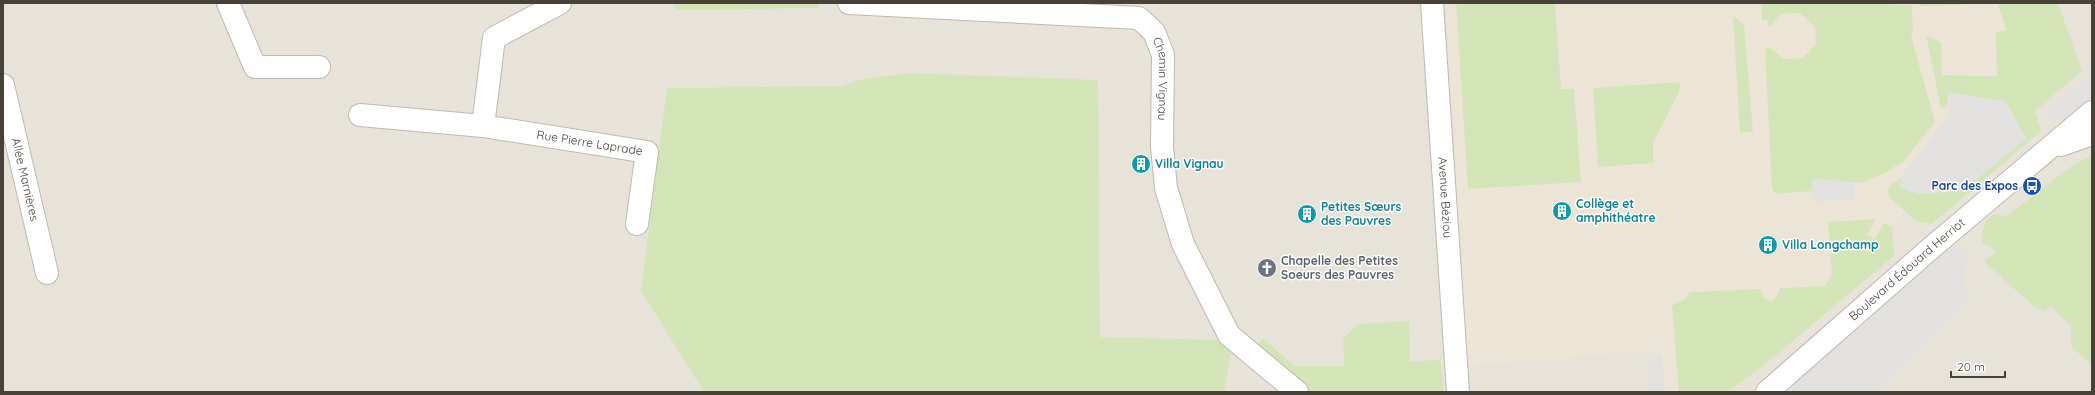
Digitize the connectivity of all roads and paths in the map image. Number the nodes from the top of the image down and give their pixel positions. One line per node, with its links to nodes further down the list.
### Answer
1 (228, 3): 5 (street)
2 (560, 3): 9 (street)
3 (849, 3): 14 (street, Chemin Vignau)
4 (1432, 3): 15 (street, Avenue Béziou)
5 (319, 67)
6 (3, 85): 13 (street, Allée Marnières)
7 (2092, 112): 11 (street, Boulevard Édouard Herriot)
8 (360, 115): 9 (street, Rue Pierre Laprade)
9 (483, 126): 12 (street, Rue Pierre Laprade)
10 (2092, 134): 11 (street, Boulevard Édouard Herriot)
11 (2050, 149): 16 (street, Boulevard Édouard Herriot)
12 (636, 224)
13 (47, 273)
14 (1297, 392)
15 (1458, 392)
16 (1767, 392)

